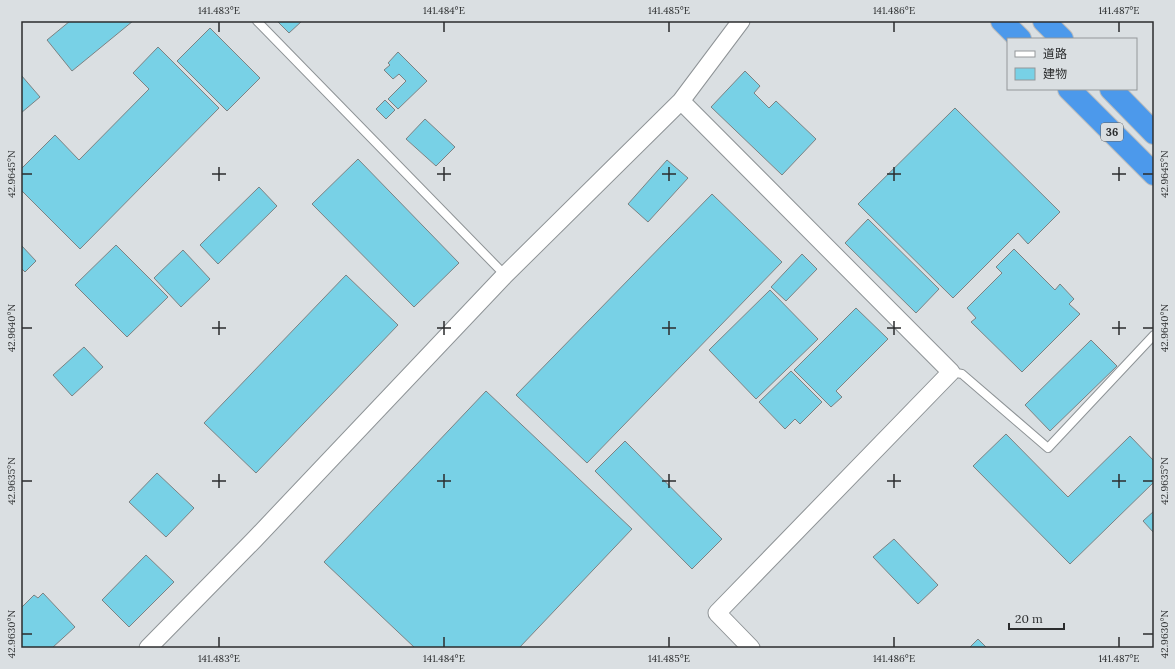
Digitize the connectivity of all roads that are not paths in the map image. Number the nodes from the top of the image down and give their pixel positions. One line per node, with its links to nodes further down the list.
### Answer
1 (257, 21): 12 (lane)
2 (741, 21): 9 (street)
3 (1002, 21): 5 (highway)
4 (1044, 21): 6 (highway)
5 (1019, 38)
6 (1061, 38)
7 (1071, 90): 11 (highway, 36)
8 (1112, 90): 10 (highway, 36)
9 (681, 101): 12 (street); 14 (street)
10 (1154, 132)
11 (1154, 174)
12 (505, 275): 15 (street)
13 (1154, 335): 14 (lane)
14 (951, 372): 16 (street)
15 (148, 648)
16 (751, 648)

